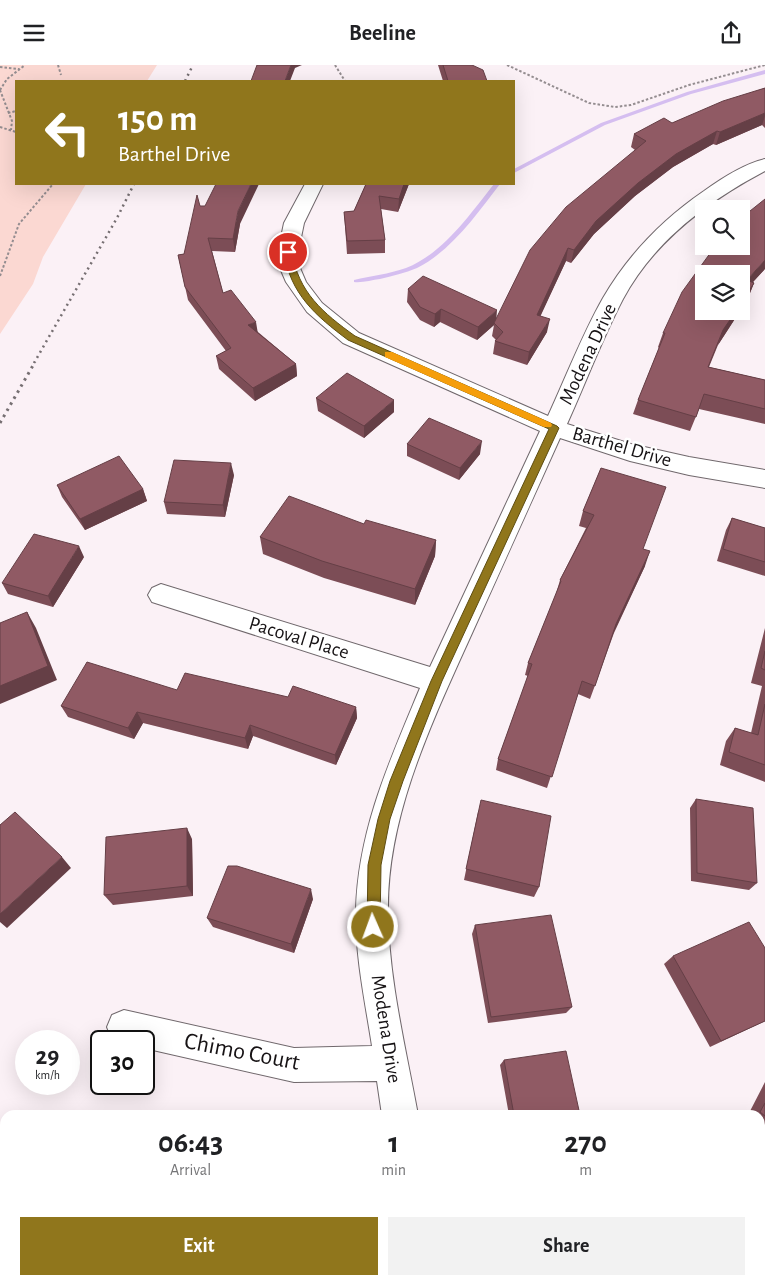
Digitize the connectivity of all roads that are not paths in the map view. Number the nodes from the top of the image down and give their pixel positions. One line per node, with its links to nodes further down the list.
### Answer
1 (765, 165): 3 (street, Modena Drive)
2 (314, 185): 3 (street, Barthel Drive)
3 (554, 428): 4 (street, Barthel Drive); 6 (street, Modena Drive)
4 (765, 479)
5 (161, 595): 6 (street, Pacoval Place)
6 (437, 681): 8 (street, Modena Drive)
7 (124, 1027): 8 (street, Chimo Court)
8 (392, 1063): 9 (street, Modena Drive)
9 (399, 1110)

